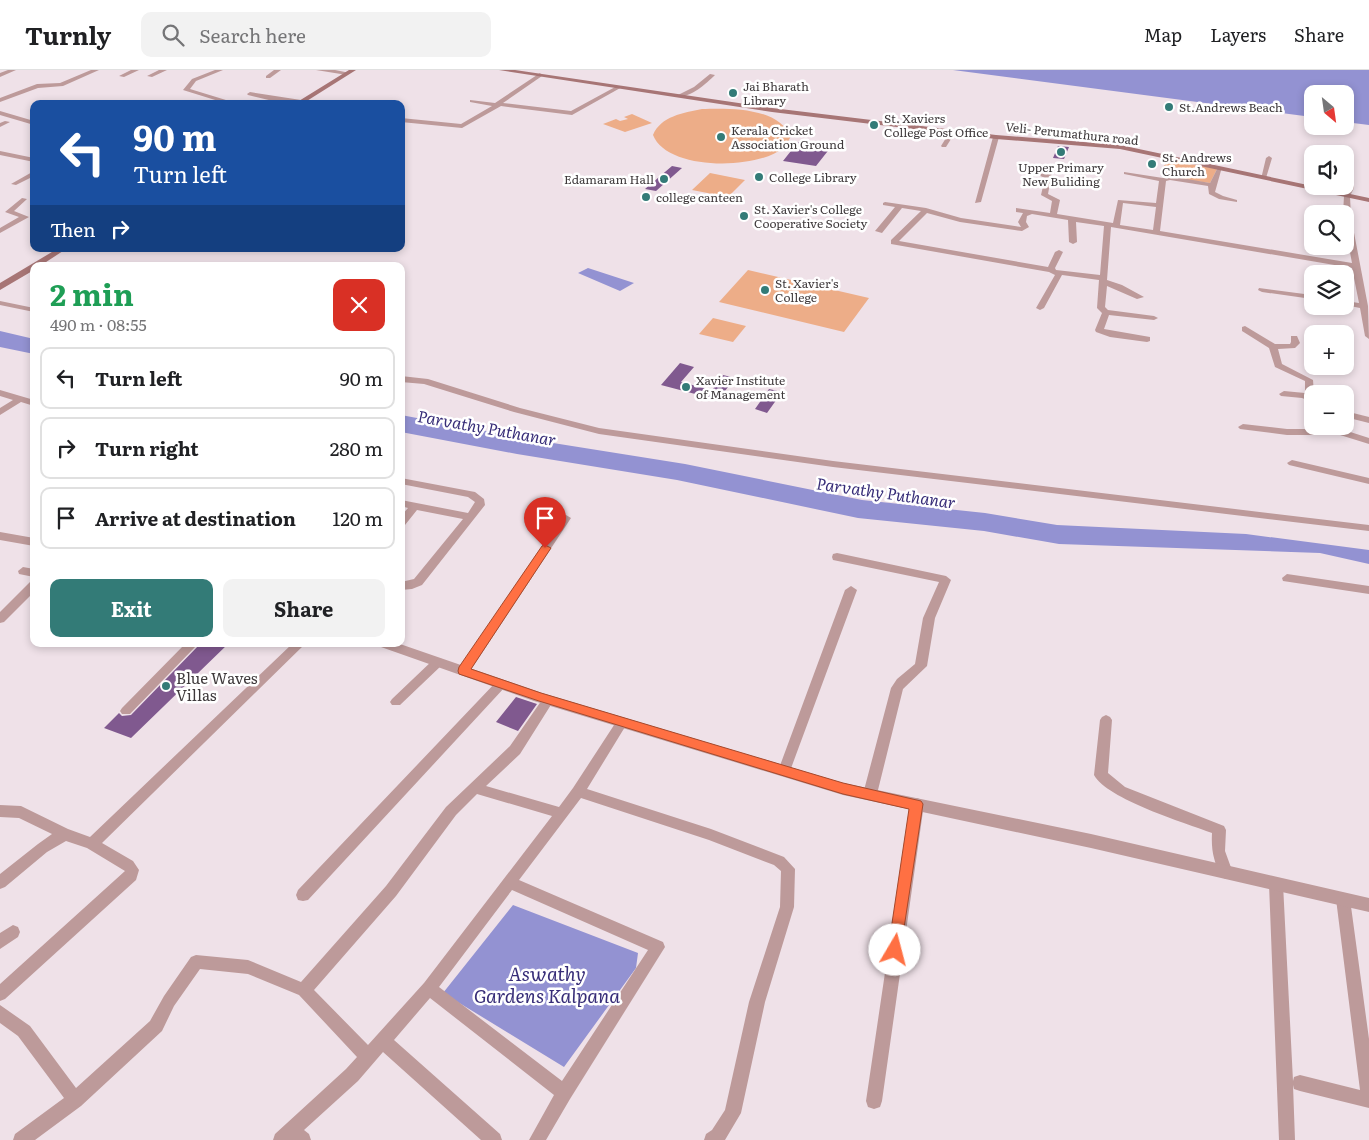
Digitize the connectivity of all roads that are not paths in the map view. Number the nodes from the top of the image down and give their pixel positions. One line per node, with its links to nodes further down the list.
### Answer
1 (13, 70): 10 (street)
2 (96, 70): 21 (street)
3 (136, 70): 13 (street)
4 (164, 70): 14 (street)
5 (220, 70): 22 (street)
6 (278, 70): 15 (street)
7 (319, 70): 9 (street)
8 (502, 70): 11 (main road, Veli- Perumathura road)
9 (350, 72): 24 (main road)
10 (0, 75)
11 (540, 75): 16 (main road, Veli- Perumathura road); 27 (street)
12 (712, 75): 19 (street)
13 (122, 76)
14 (150, 76)
15 (268, 77)
16 (619, 87): 19 (main road, Veli- Perumathura road); 27 (street)
17 (43, 92): 20 (street)
18 (250, 94): 23 (street)
19 (680, 96): 34 (main road, Veli- Perumathura road)
20 (26, 98)
21 (0, 100)
22 (222, 100)
23 (280, 100)
24 (304, 100)
25 (472, 101): 27 (street)
26 (9, 105): 28 (street)
27 (496, 105): 31 (street)
28 (0, 108)
29 (0, 113): 30 (street)
30 (30, 120)
31 (405, 120)
32 (7, 122): 33 (street)
33 (0, 125)
34 (953, 132): 35 (main road, Veli- Perumathura road); 36 (street)
35 (996, 137): 43 (main road, Veli- Perumathura road); 56 (street)
36 (944, 146)
37 (0, 148): 39 (street)
38 (0, 153): 41 (street)
39 (30, 154)
40 (1269, 158): 47 (street)
41 (30, 159)
42 (1018, 164): 67 (street)
43 (1220, 168): 47 (main road, Veli- Perumathura road); 51 (street)
44 (1126, 173): 46 (street)
45 (30, 175): 50 (street)
46 (1136, 175): 48 (street); 49 (street)
47 (1263, 178): 52 (main road, Veli- Perumathura road)
48 (1162, 180): 51 (street); 58 (street)
49 (1133, 183)
50 (14, 184)
51 (1212, 185): 55 (street)
52 (1347, 196): 54 (main road, Veli- Perumathura road); 77 (street)
53 (24, 199): 63 (street)
54 (1369, 200)
55 (1235, 201)
56 (977, 202)
57 (885, 204): 59 (street)
58 (1159, 205): 69 (street); 72 (street)
59 (900, 206): 61 (street); 71 (street)
60 (0, 208): 63 (street)
61 (926, 210): 64 (street); 79 (street)
62 (1019, 210): 64 (street)
63 (9, 211): 66 (street)
64 (1031, 212): 67 (street)
65 (30, 214): 66 (street)
66 (25, 216): 70 (street)
67 (1053, 216): 68 (street)
68 (1072, 219): 69 (street); 73 (street)
69 (1112, 226): 72 (street); 81 (street)
70 (0, 231)
71 (879, 232)
72 (1156, 233): 77 (street)
73 (1073, 242)
74 (57, 252): 76 (main road)
75 (1059, 252): 79 (street)
76 (41, 262)
77 (1357, 266): 88 (street)
78 (30, 268): 82 (main road)
79 (1051, 270): 80 (street)
80 (1060, 273): 81 (street); 89 (street)
81 (1104, 280): 84 (street); 91 (street)
82 (0, 286)
83 (1262, 290): 85 (street)
84 (1140, 297)
85 (1304, 297)
86 (0, 303): 90 (street)
87 (1354, 304): 88 (street)
88 (1364, 306): 94 (street)
89 (1040, 308)
90 (30, 309)
91 (1106, 312): 92 (street); 96 (street)
92 (1154, 318)
93 (1245, 329): 97 (street)
94 (1369, 336)
95 (1294, 338): 97 (street)
96 (1146, 339)
97 (1273, 347): 99 (street)
98 (405, 380): 118 (street)
99 (1310, 385)
100 (0, 393): 103 (street)
101 (1284, 394): 102 (street)
102 (1304, 395)
103 (20, 399): 104 (street); 105 (street)
104 (30, 401)
105 (0, 412)
106 (1354, 416): 107 (street)
107 (1369, 420)
108 (1243, 427): 109 (street)
109 (1369, 442)
110 (1292, 463): 111 (street)
111 (1369, 481)
112 (405, 483): 115 (street)
113 (405, 504): 114 (street)
114 (415, 505): 115 (street); 116 (street)
115 (470, 517): 123 (street)
116 (405, 518)
117 (566, 518): 133 (street)
118 (1369, 528)
119 (0, 536): 120 (street)
120 (30, 541)
121 (837, 557): 143 (street)
122 (1286, 578): 126 (street)
123 (405, 586)
124 (30, 589): 127 (street)
125 (851, 590): 140 (street)
126 (1369, 590)
127 (4, 608): 128 (street)
128 (0, 619)
129 (189, 647): 137 (street)
130 (296, 647): 148 (street)
131 (395, 647): 132 (street)
132 (438, 662): 133 (street); 136 (street)
133 (464, 671): 134 (street)
134 (502, 684): 135 (street); 153 (street)
135 (548, 700): 139 (street); 141 (street)
136 (396, 702)
137 (126, 711)
138 (1106, 720): 149 (street)
139 (622, 722): 140 (street); 142 (street)
140 (784, 771): 143 (street)
141 (475, 788): 146 (street); 159 (street)
142 (578, 792): 146 (street); 174 (street)
143 (870, 794): 144 (street)
144 (916, 804): 149 (street); 169 (street)
145 (0, 811): 147 (street)
146 (561, 813): 150 (street)
147 (66, 835): 148 (street); 151 (street)
148 (92, 844): 160 (street)
149 (1226, 873): 152 (street)
150 (508, 882): 158 (street); 166 (street)
151 (0, 883)
152 (1276, 884): 154 (street); 175 (street)
153 (303, 895)
154 (1343, 899): 155 (street); 162 (street)
155 (1369, 905)
156 (13, 932): 157 (street)
157 (0, 942)
158 (429, 988): 163 (street); 166 (street)
159 (304, 990): 164 (street); 167 (street)
160 (0, 994)
161 (0, 1013): 167 (street)
162 (1364, 1030): 168 (street)
163 (383, 1041): 164 (street); 172 (street)
164 (368, 1057): 170 (street)
165 (1300, 1083): 168 (street)
166 (564, 1093): 173 (street)
167 (75, 1100): 171 (street)
168 (1368, 1100)
169 (874, 1101)
170 (292, 1137)
171 (21, 1140)
172 (494, 1140)
173 (537, 1140)
174 (712, 1140)
175 (1287, 1140)

